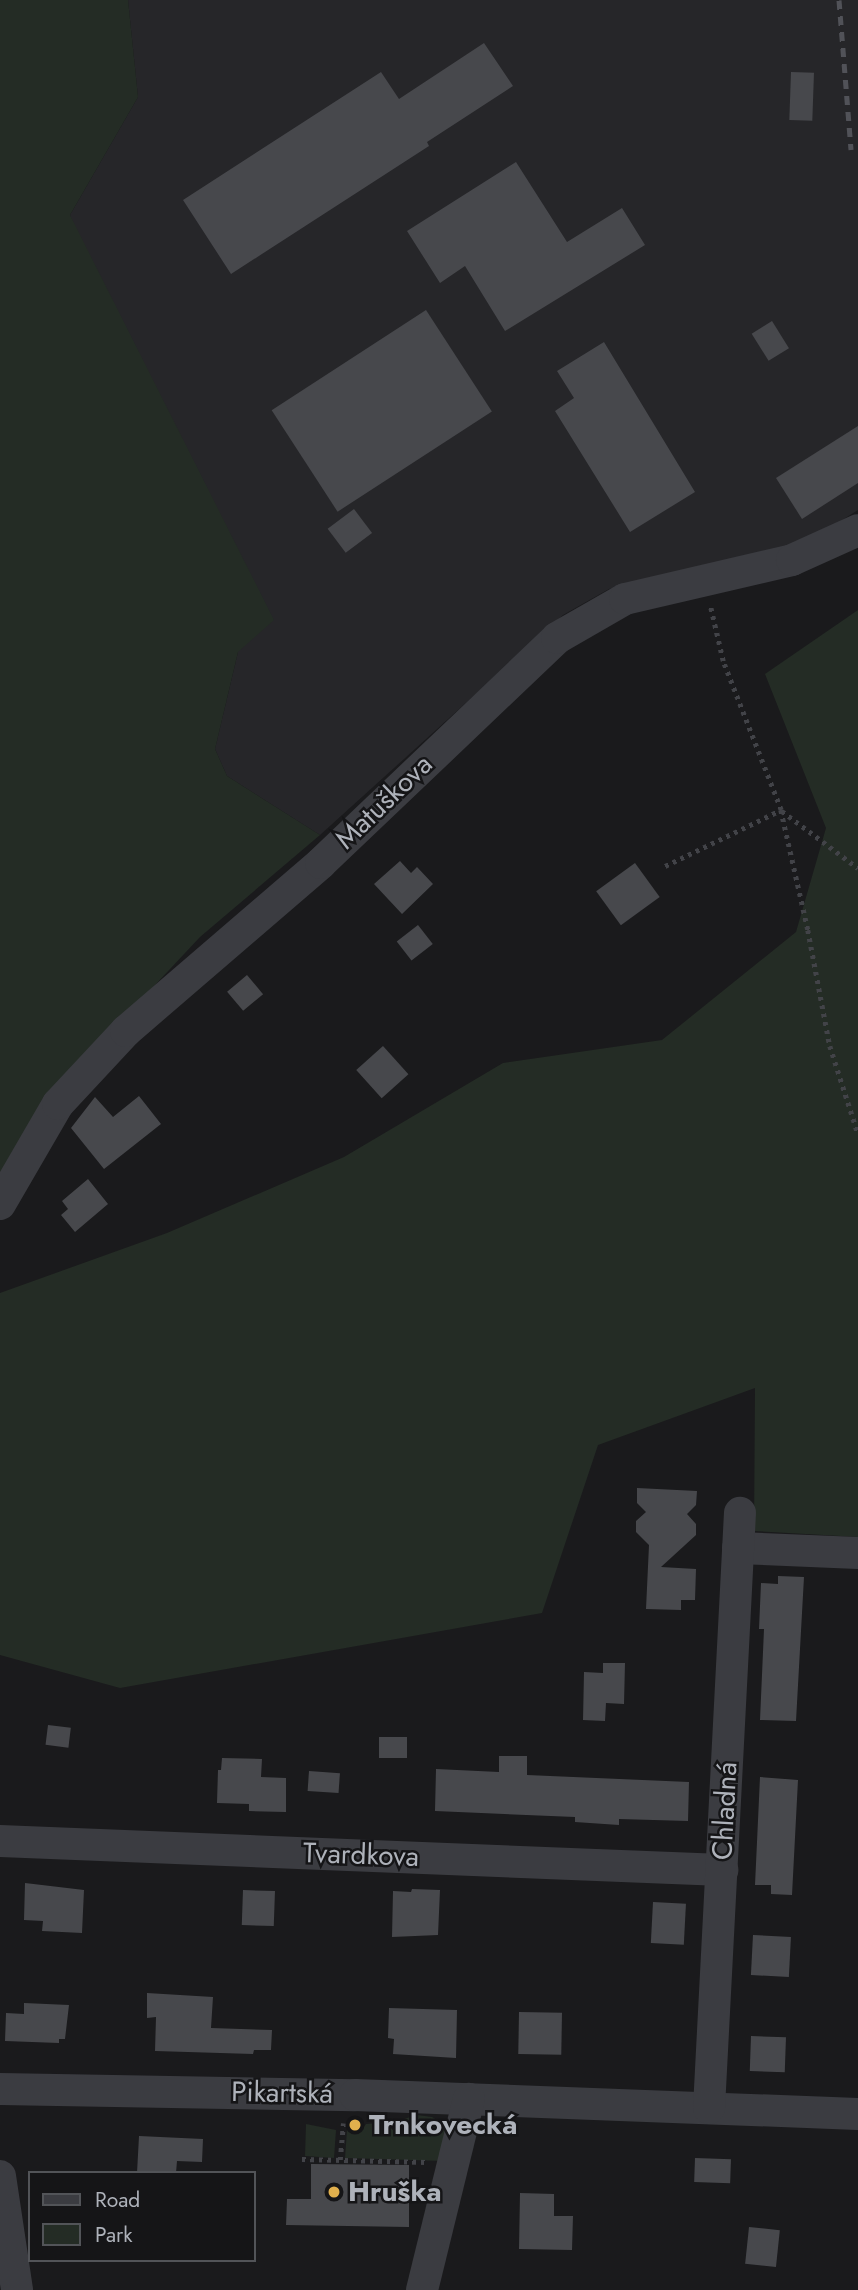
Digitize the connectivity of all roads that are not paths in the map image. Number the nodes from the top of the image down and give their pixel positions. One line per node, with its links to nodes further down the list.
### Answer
1 (858, 530): 2 (street, Matuškova)
2 (0, 1204)
3 (740, 1513): 4 (street, Chladná)
4 (738, 1548): 5 (street); 7 (street, Chladná)
5 (858, 1553)
6 (0, 1841): 7 (street, Tvardkova)
7 (722, 1870): 10 (street, Chladná)
8 (0, 2089): 9 (street, Pikartská)
9 (469, 2099): 10 (street, Pikartská); 14 (street)
10 (709, 2108): 11 (street, Pikartská)
11 (858, 2114)
12 (0, 2176): 13 (street)
13 (17, 2290)
14 (422, 2290)

